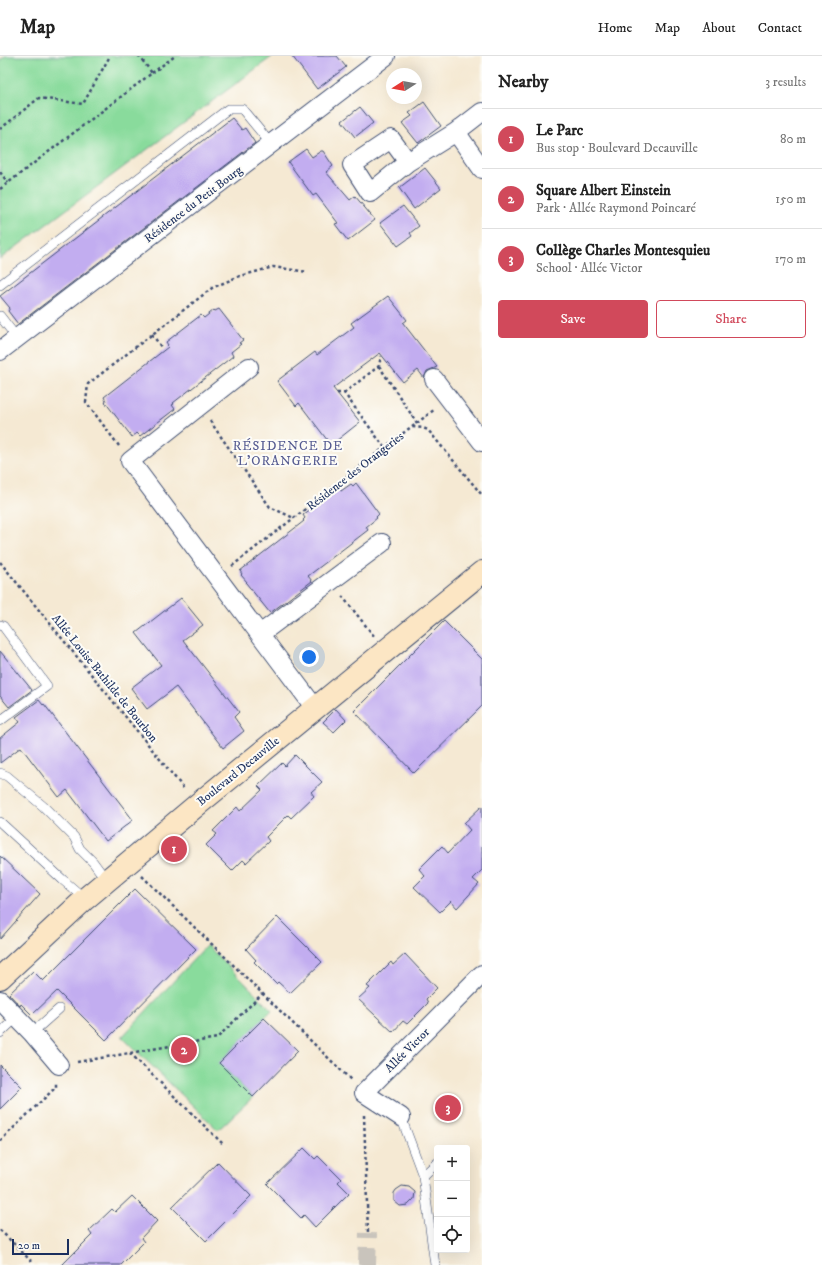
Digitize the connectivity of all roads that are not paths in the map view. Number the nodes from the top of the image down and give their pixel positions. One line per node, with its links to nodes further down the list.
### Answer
1 (386, 56): 4 (street, Résidence du Petit Bourg)
2 (482, 112): 3 (street)
3 (456, 132): 5 (street); 6 (street)
4 (271, 144): 7 (lane); 9 (street, Résidence du Petit Bourg)
5 (408, 162)
6 (482, 169)
7 (0, 285)
8 (0, 316): 9 (lane)
9 (17, 338): 10 (street, Résidence du Petit Bourg)
10 (0, 351)
11 (249, 367): 17 (street)
12 (434, 379): 13 (street)
13 (482, 442)
14 (382, 543): 17 (street)
15 (482, 572): 18 (street, Boulevard Decauville)
16 (0, 626): 19 (lane)
17 (260, 634): 18 (street)
18 (315, 708): 22 (street, Boulevard Decauville)
19 (0, 721)
20 (0, 773): 22 (lane)
21 (0, 822): 23 (lane)
22 (108, 881): 23 (street, Boulevard Decauville)
23 (85, 899): 25 (street, Boulevard Decauville)
24 (482, 974): 32 (street, Allée Victor)
25 (0, 978)
26 (0, 1000): 28 (street)
27 (59, 1009): 30 (lane)
28 (16, 1017): 29 (lane); 30 (street)
29 (0, 1033)
30 (32, 1033): 31 (street)
31 (59, 1065)
32 (401, 1118): 34 (lane)
33 (434, 1166): 34 (lane)
34 (423, 1176): 35 (lane)
35 (435, 1265)

